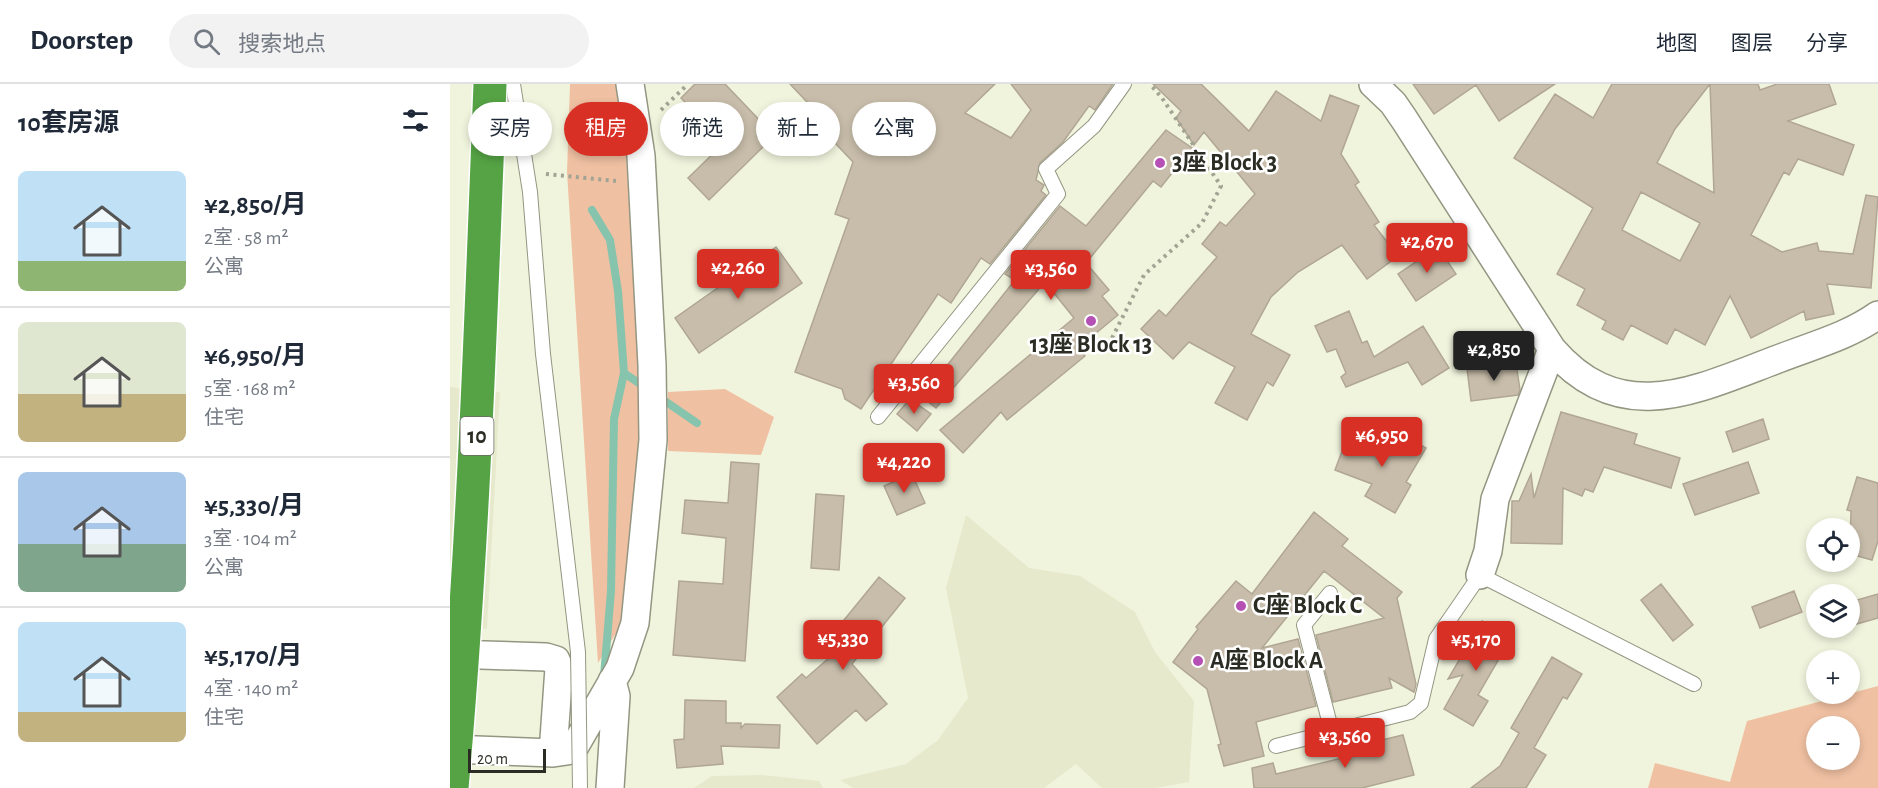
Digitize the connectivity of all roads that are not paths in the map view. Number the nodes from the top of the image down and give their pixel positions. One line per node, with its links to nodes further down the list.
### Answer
1 (490, 84): 18 (highway, 10, bridge)
2 (513, 84): 19 (lane, bridge)
3 (630, 84): 12 (street)
4 (1124, 84): 8 (lane)
5 (1373, 84): 7 (street)
6 (1878, 315): 7 (street)
7 (1552, 349): 9 (street)
8 (878, 417)
9 (1480, 575): 13 (lane); 14 (lane)
10 (1330, 593): 14 (lane)
11 (450, 654): 17 (street)
12 (612, 681): 17 (street); 20 (street)
13 (1695, 684)
14 (1332, 732): 15 (lane)
15 (1276, 746)
16 (450, 749): 17 (street)
17 (553, 753)
18 (452, 788)
19 (580, 788)
20 (610, 788)

